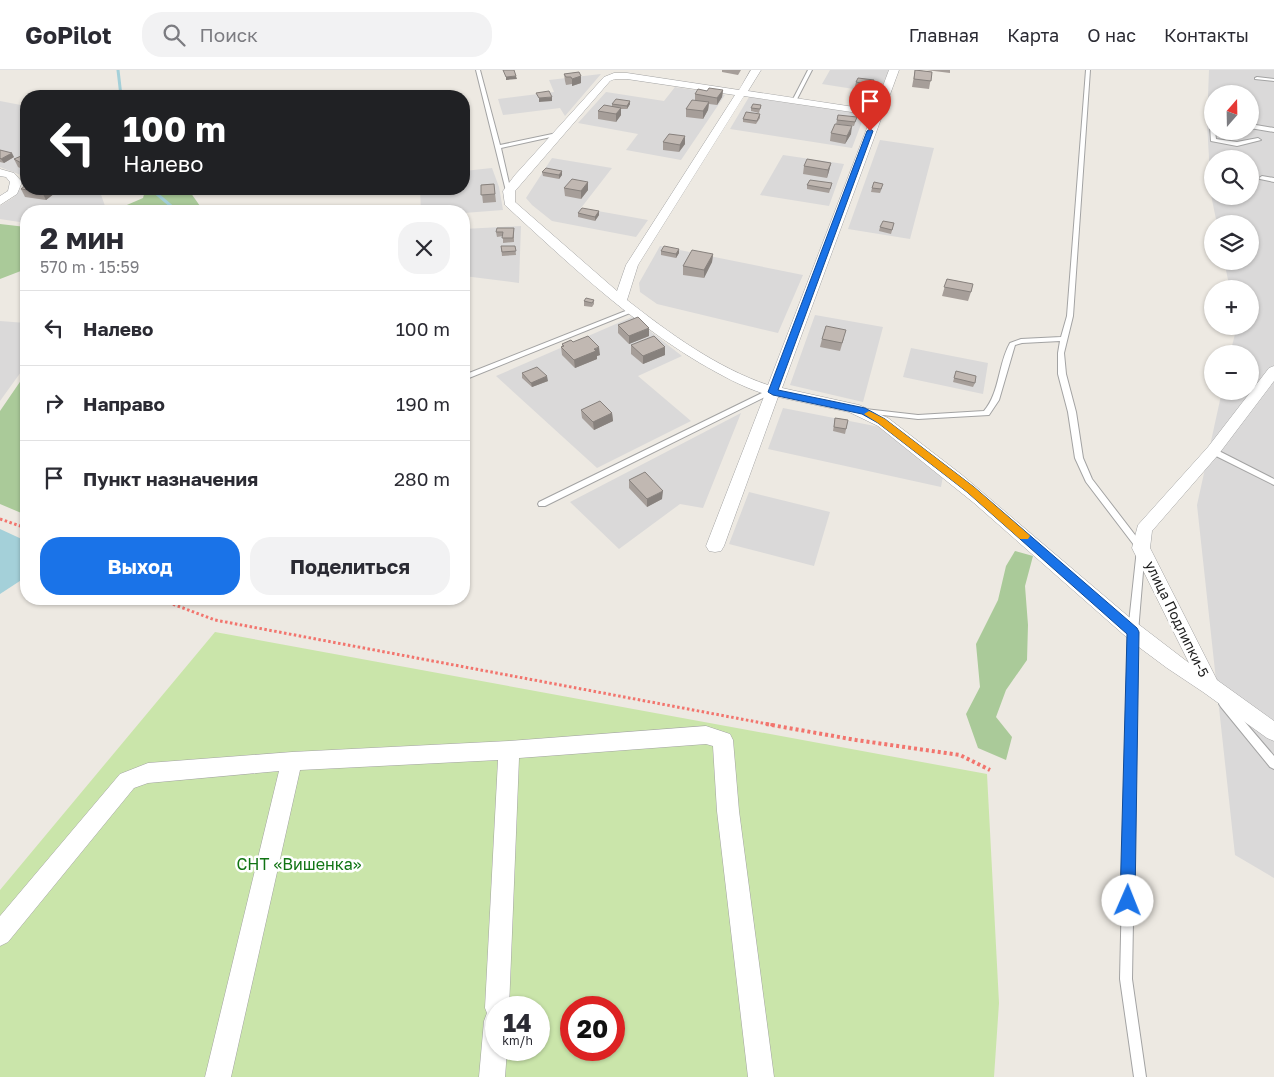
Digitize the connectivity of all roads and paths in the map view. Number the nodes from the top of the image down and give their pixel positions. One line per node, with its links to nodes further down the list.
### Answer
1 (478, 70): 16 (lane)
2 (756, 70): 8 (street)
3 (810, 70): 9 (lane)
4 (894, 70): 10 (street)
5 (1088, 70): 24 (lane)
6 (1257, 78): 7 (lane)
7 (1274, 80)
8 (741, 93): 9 (street); 13 (street); 22 (street)
9 (794, 101): 10 (street)
10 (877, 113): 27 (street)
11 (1259, 128): 12 (lane)
12 (1274, 130)
13 (557, 135): 16 (lane); 20 (street)
14 (1213, 140): 15 (lane)
15 (1258, 140)
16 (499, 147): 20 (lane)
17 (0, 172): 21 (street)
18 (1262, 178): 19 (lane)
19 (1274, 180)
20 (509, 191): 22 (street)
21 (0, 202)
22 (620, 301): 23 (street)
23 (633, 310): 26 (lane); 27 (street)
24 (1065, 339): 28 (lane); 35 (lane)
25 (1274, 371): 29 (street, улица Подлипки-5)
26 (470, 376)
27 (773, 392): 28 (street); 31 (lane); 34 (street)
28 (865, 411): 37 (street)
29 (1213, 451): 30 (lane); 35 (street, улица Подлипки-5)
30 (1274, 482)
31 (542, 504)
32 (0, 519): 33 (path)
33 (20, 526)
34 (715, 546)
35 (1141, 548): 37 (lane); 38 (street, улица Подлипки-5)
36 (173, 605): 43 (path)
37 (1133, 632): 38 (street); 50 (lane)
38 (1210, 686): 39 (street, улица Подлипки-5); 42 (lane)
39 (1274, 732)
40 (509, 750): 41 (street); 45 (street); 49 (street)
41 (292, 761): 44 (street); 47 (street)
42 (1274, 764)
43 (990, 770)
44 (0, 934)
45 (498, 996)
46 (493, 1061): 48 (street)
47 (218, 1077)
48 (492, 1077)
49 (761, 1077)
50 (1140, 1077)

